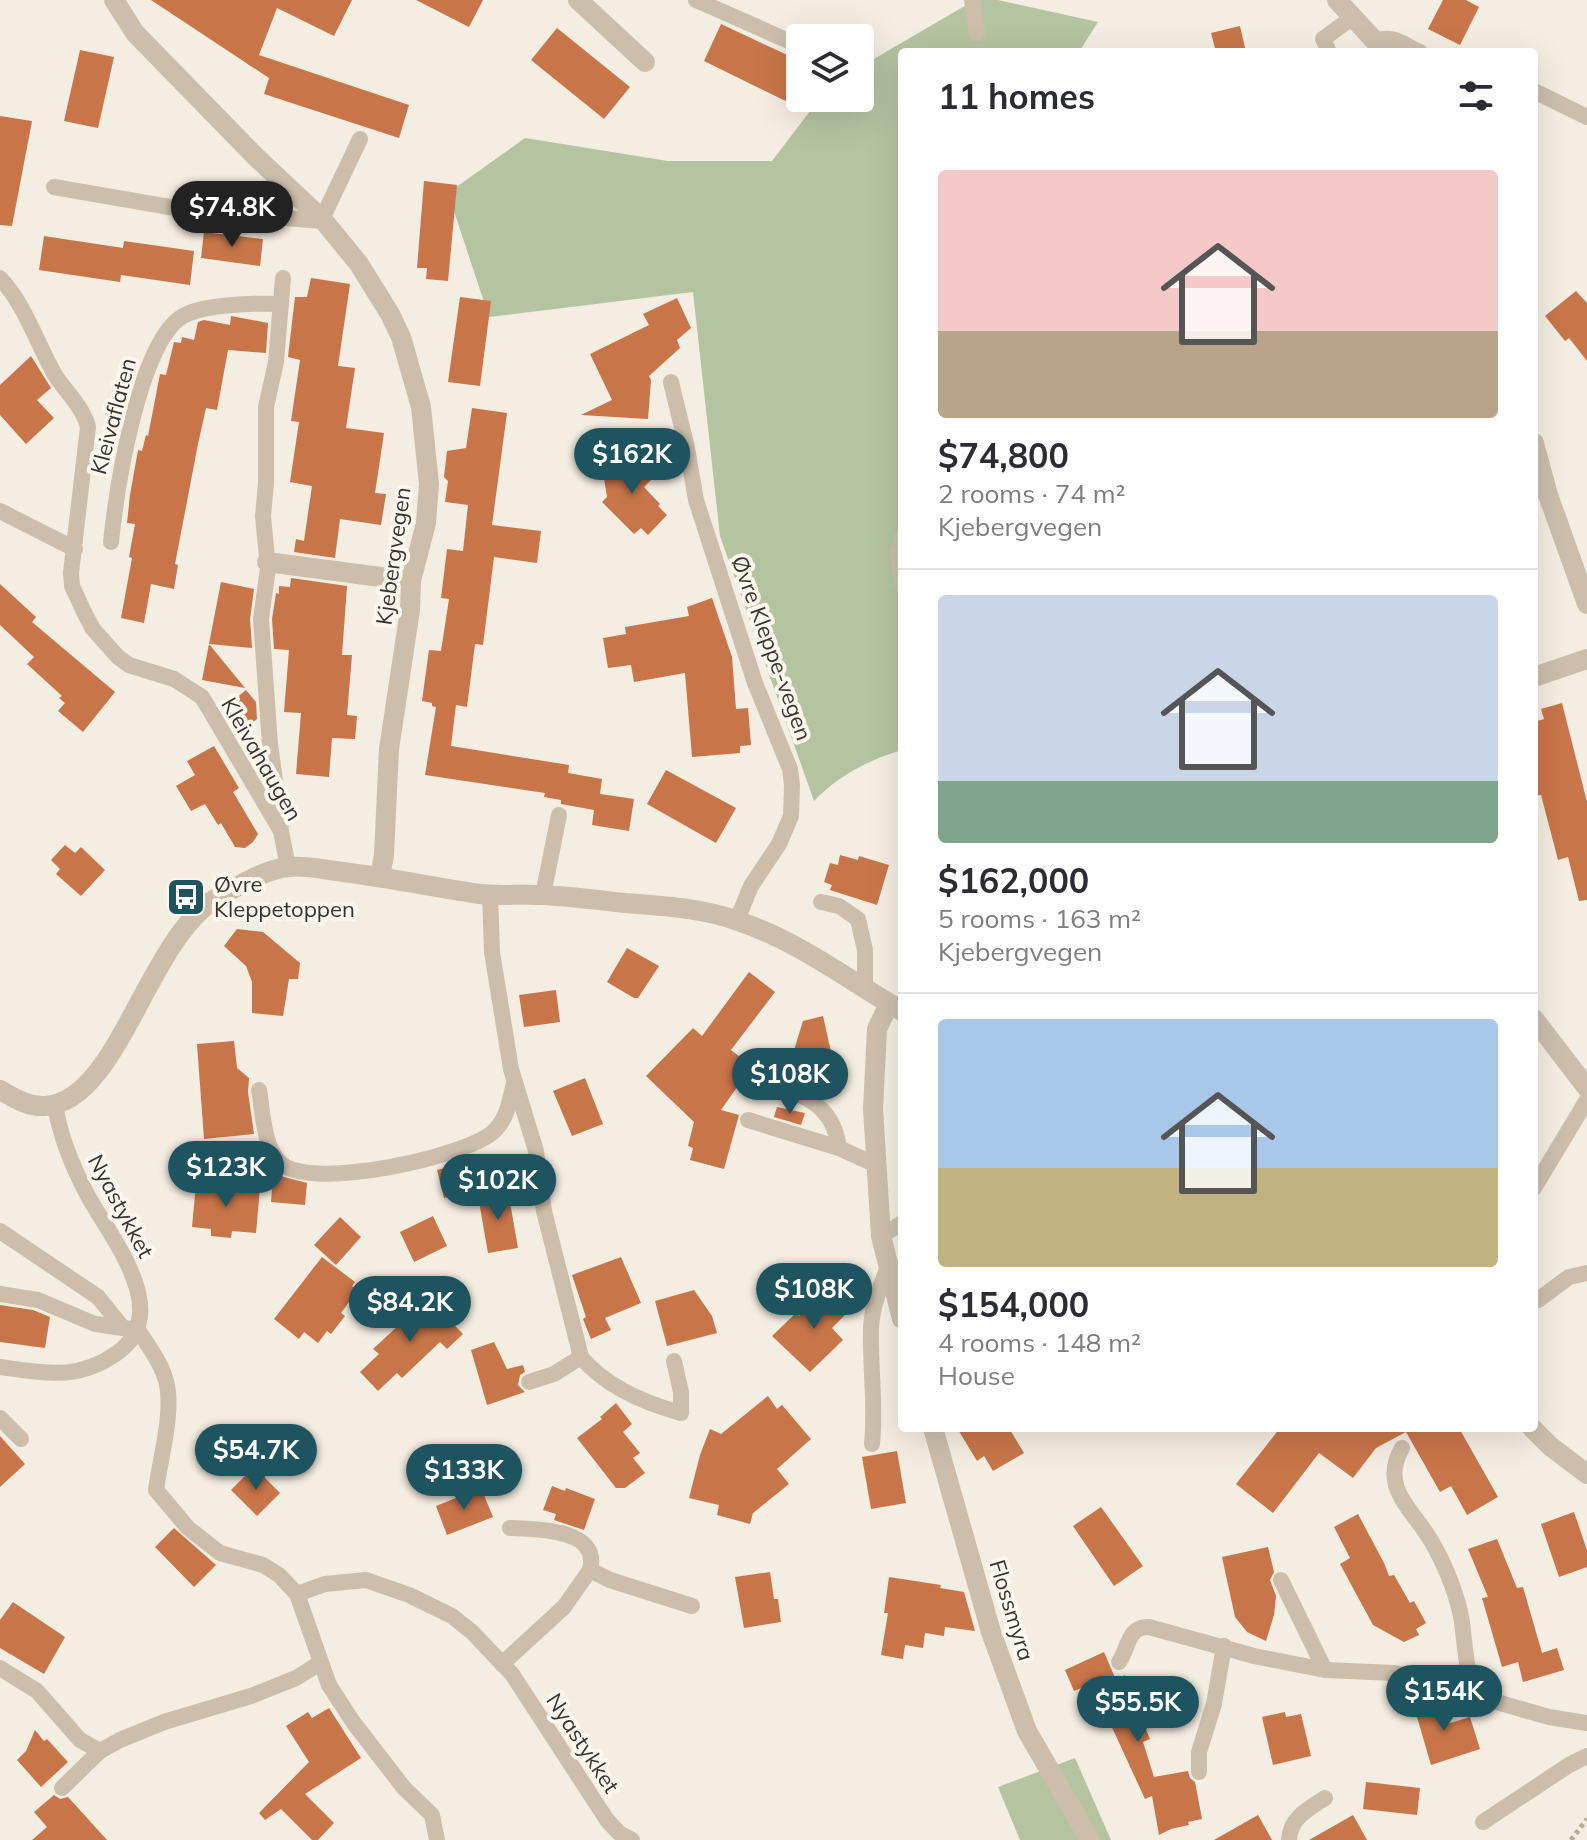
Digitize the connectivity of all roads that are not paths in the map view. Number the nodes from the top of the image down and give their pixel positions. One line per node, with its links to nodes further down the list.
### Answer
1 (102, 0): 6 (lane, Kjebergvegen)
2 (578, 0): 13 (street)
3 (696, 0): 9 (lane)
4 (972, 0): 8 (lane)
5 (1337, 0): 7 (street)
6 (118, 7): 18 (street, Kjebergvegen)
7 (1353, 17): 10 (street); 11 (lane)
8 (977, 33)
9 (786, 40)
10 (1380, 46): 12 (lane)
11 (1327, 48)
12 (1413, 48)
13 (645, 62)
14 (1538, 93): 15 (lane)
15 (1587, 117)
16 (360, 139): 18 (lane)
17 (54, 187): 18 (lane)
18 (323, 220): 28 (street, Kjebergvegen)
19 (0, 278): 26 (lane, Kleivahaugen)
20 (283, 278): 21 (lane)
21 (281, 304): 25 (lane, Kleivaflaten); 27 (lane)
22 (671, 382): 39 (lane, Øvre Kleppe-vegen)
23 (1538, 458): 29 (street)
24 (0, 511): 26 (lane)
25 (111, 542)
26 (75, 549): 33 (lane, Kleivahaugen)
27 (267, 562): 28 (street); 33 (lane)
28 (411, 581): 35 (street, Kjebergvegen)
29 (1587, 604)
30 (1587, 659): 31 (street)
31 (1538, 676)
32 (559, 815): 37 (lane)
33 (281, 831): 34 (lane, Kleivahaugen)
34 (288, 867): 35 (street); 49 (street)
35 (380, 877): 36 (street)
36 (490, 894): 37 (street); 44 (lane)
37 (543, 895): 39 (street)
38 (821, 902): 40 (lane)
39 (737, 920): 40 (street)
40 (865, 988): 41 (street)
41 (895, 1008): 52 (street)
42 (1538, 1024): 45 (street)
43 (753, 1079): 51 (lane)
44 (515, 1082): 47 (lane); 63 (lane)
45 (1587, 1088)
46 (0, 1090): 49 (street)
47 (259, 1090)
48 (1587, 1100): 53 (lane)
49 (55, 1105): 62 (lane, Nyastykket)
50 (748, 1120): 51 (lane)
51 (839, 1148): 52 (lane)
52 (876, 1165): 56 (street)
53 (1538, 1181)
54 (898, 1225): 56 (lane)
55 (0, 1231): 62 (lane)
56 (881, 1236): 57 (street)
57 (887, 1269): 61 (street); 71 (lane)
58 (1587, 1273): 60 (lane)
59 (0, 1294): 62 (lane)
60 (1538, 1300)
61 (898, 1306)
62 (130, 1329): 65 (lane); 77 (lane)
63 (581, 1357): 64 (lane); 66 (lane)
64 (674, 1361)
65 (0, 1367)
66 (529, 1382)
67 (0, 1418): 70 (lane)
68 (934, 1432): 95 (street, Flossmyra)
69 (1536, 1432): 73 (street)
70 (21, 1439)
71 (872, 1444)
72 (1402, 1448): 85 (lane)
73 (1587, 1474)
74 (510, 1528): 75 (lane)
75 (590, 1570): 78 (lane); 82 (lane)
76 (1281, 1580): 84 (lane)
77 (297, 1594): 81 (lane); 82 (lane, Nyastykket)
78 (692, 1606)
79 (1224, 1646): 80 (lane); 84 (lane); 89 (lane)
80 (1119, 1662)
81 (320, 1663): 87 (lane); 93 (lane)
82 (502, 1664): 94 (lane, Nyastykket)
83 (0, 1668): 87 (lane)
84 (1325, 1670): 85 (lane)
85 (1476, 1695): 86 (lane)
86 (1587, 1723)
87 (100, 1751): 90 (lane)
88 (1587, 1756): 92 (lane)
89 (1199, 1772)
90 (62, 1788)
91 (1325, 1798): 96 (lane)
92 (1483, 1822)
93 (437, 1840)
94 (632, 1840)
95 (1090, 1840)
96 (1289, 1840)

